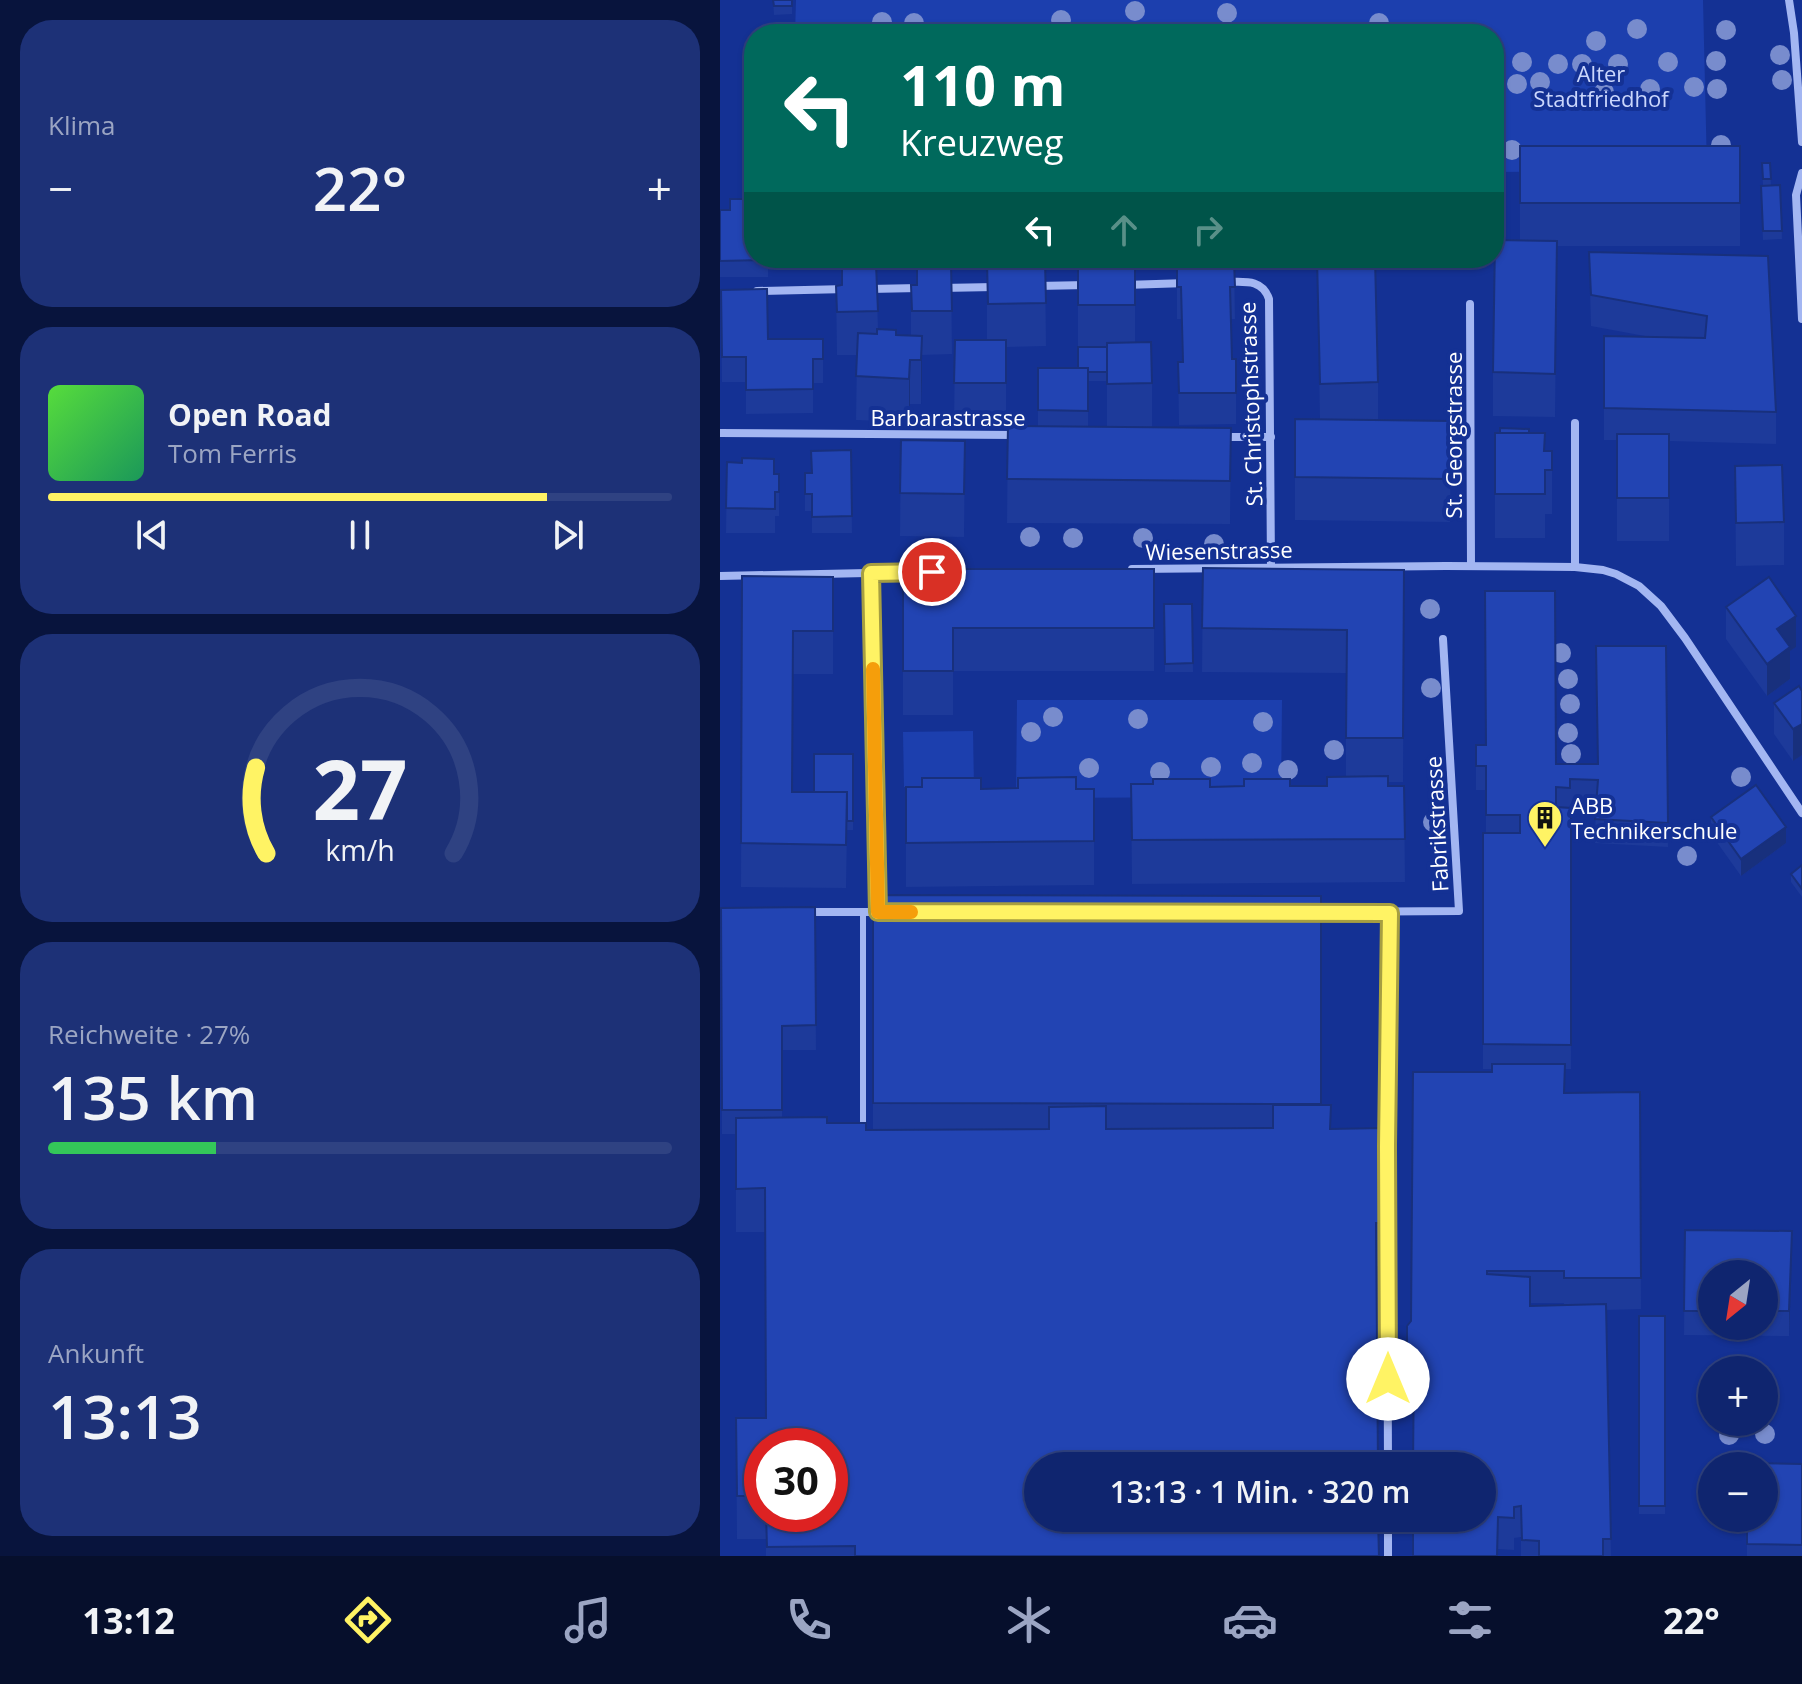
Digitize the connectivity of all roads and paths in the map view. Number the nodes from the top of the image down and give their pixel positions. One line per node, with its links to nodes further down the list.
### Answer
1 (1789, 0): 2 (street)
2 (1802, 142)
3 (1802, 173): 12 (street)
4 (1221, 282): 17 (street, St. Christophstrasse)
5 (1193, 283): 7 (street)
6 (1099, 285): 8 (street)
7 (1115, 285)
8 (1020, 286)
9 (1004, 287): 10 (street)
10 (752, 291)
11 (1470, 304): 18 (street, St. Georgstrasse)
12 (1802, 319)
13 (1575, 423): 19 (street)
14 (720, 433): 15 (street, Barbarastrasse)
15 (1019, 435)
16 (1208, 437): 17 (street)
17 (1271, 437): 20 (street, St. Christophstrasse)
18 (1471, 566): 19 (street, Wiesenstrasse); 20 (street, Wiesenstrasse)
19 (1575, 567): 26 (street, Wiesenstrasse)
20 (1271, 568): 21 (street, Wiesenstrasse)
21 (1117, 570)
22 (917, 572): 23 (street)
23 (871, 573): 24 (street); 29 (lane)
24 (720, 576)
25 (1443, 639): 32 (street, Fabrikstrasse)
26 (1801, 810)
27 (799, 912): 28 (street)
28 (863, 912): 29 (street); 33 (lane)
29 (878, 912): 30 (street)
30 (894, 912)
31 (1298, 912): 32 (street)
32 (1390, 913): 34 (street)
33 (863, 1132)
34 (1387, 1161)
35 (1387, 1191): 36 (street)
36 (1388, 1452)
37 (1388, 1532): 38 (street)
38 (1388, 1556)

